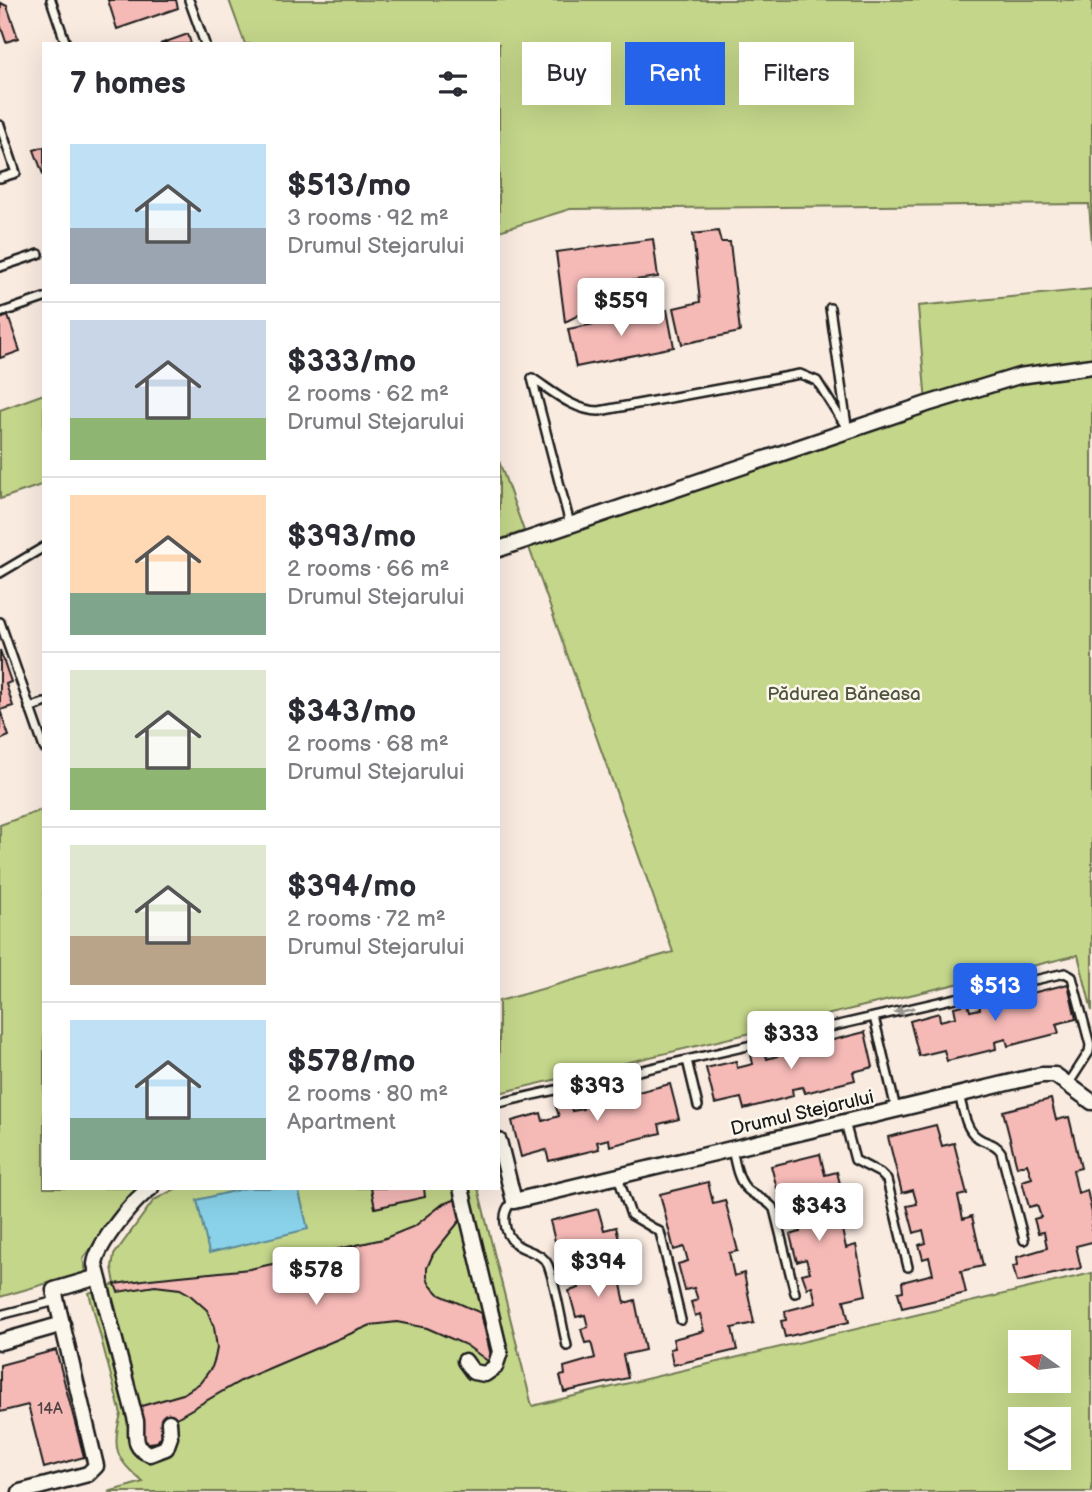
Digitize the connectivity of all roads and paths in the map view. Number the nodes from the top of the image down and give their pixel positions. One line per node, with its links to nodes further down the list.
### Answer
1 (51, 0): 3 (lane)
2 (189, 0): 4 (lane)
3 (65, 42)
4 (204, 42)
5 (0, 125): 6 (lane)
6 (0, 178)
7 (38, 254): 8 (lane)
8 (0, 267)
9 (42, 299): 11 (lane)
10 (830, 308): 13 (lane)
11 (0, 313)
12 (1092, 366): 13 (street)
13 (848, 430): 14 (street); 14 (lane)
14 (570, 524): 16 (street)
15 (42, 548): 17 (lane)
16 (500, 549)
17 (0, 573)
18 (0, 622): 20 (lane)
19 (42, 704): 20 (lane)
20 (29, 708): 21 (lane)
21 (42, 743)
22 (874, 1017): 23 (lane); 24 (lane, one-way to 22); 29 (lane)
23 (687, 1060): 27 (lane); 28 (lane)
24 (1069, 1083): 25 (street, Drumul Stejarului); 26 (street, Drumul Stejarului)
25 (958, 1094): 29 (street, Drumul Stejarului); 37 (lane)
26 (1092, 1102)
27 (500, 1104)
28 (698, 1107)
29 (896, 1110): 30 (street, Drumul Stejarului)
30 (845, 1122): 32 (street, Drumul Stejarului); 38 (lane)
31 (500, 1145): 36 (street)
32 (732, 1149): 33 (street, Drumul Stejarului); 40 (lane)
33 (618, 1176): 36 (street, Drumul Stejarului); 43 (lane)
34 (148, 1190): 39 (street)
35 (461, 1190): 47 (street)
36 (514, 1201): 46 (lane)
37 (1024, 1240)
38 (908, 1267)
39 (97, 1278): 41 (street); 48 (street)
40 (795, 1293)
41 (57, 1301): 42 (lane); 44 (street)
42 (0, 1315)
43 (681, 1320)
44 (63, 1324): 45 (street); 49 (street)
45 (0, 1342)
46 (567, 1346)
47 (465, 1361)
48 (169, 1422)
49 (20, 1492)

